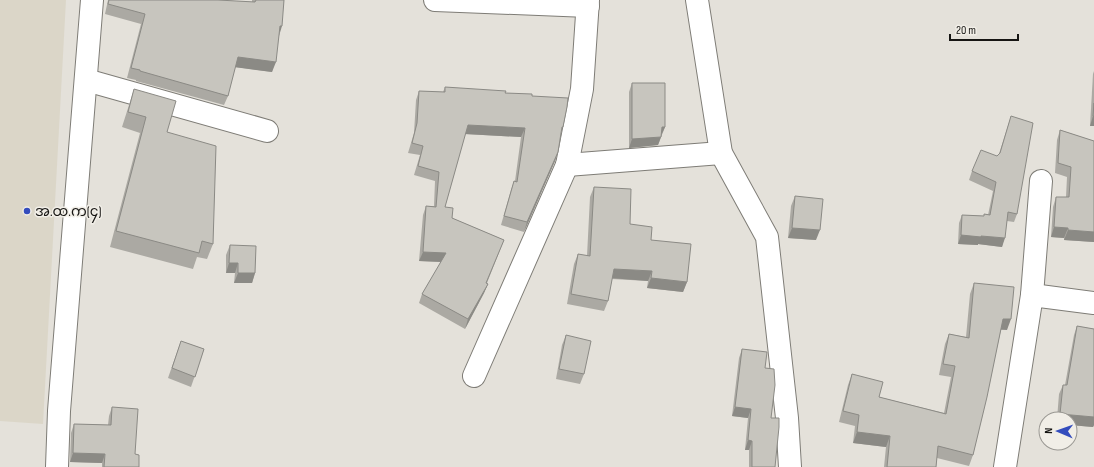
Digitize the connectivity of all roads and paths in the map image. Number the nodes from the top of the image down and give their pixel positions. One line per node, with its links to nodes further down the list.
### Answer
1 (92, 0): 5 (street)
2 (436, 0): 4 (street)
3 (697, 0): 7 (street)
4 (588, 3): 8 (street)
5 (86, 80): 6 (street); 13 (street)
6 (267, 131)
7 (721, 153): 8 (street); 14 (street)
8 (566, 165): 12 (street)
9 (1042, 181): 10 (street)
10 (1032, 295): 11 (street); 15 (street)
11 (1094, 304)
12 (474, 376)
13 (57, 467)
14 (790, 467)
15 (1006, 467)

